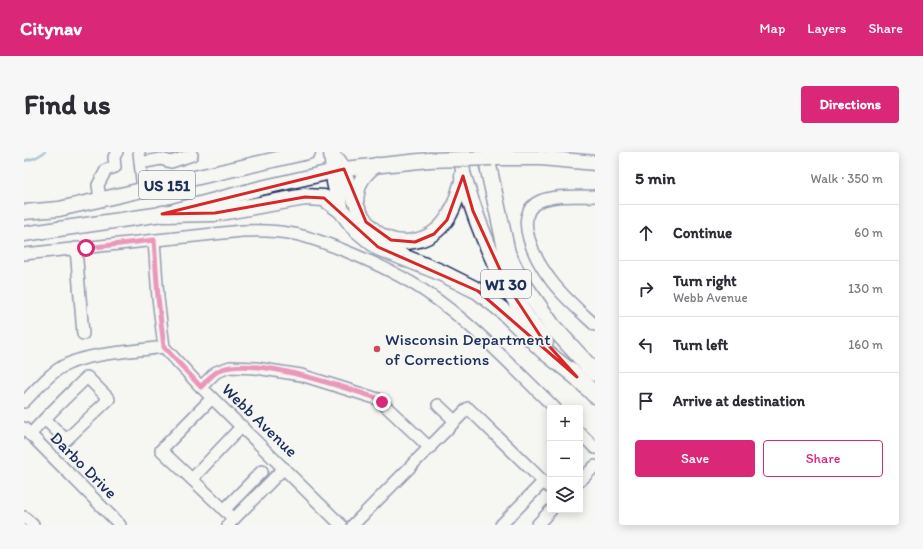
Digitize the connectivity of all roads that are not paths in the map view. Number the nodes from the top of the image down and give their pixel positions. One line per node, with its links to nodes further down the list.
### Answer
1 (117, 152): 15 (street)
2 (308, 152): 13 (main road, US 151)
3 (333, 152): 11 (highway)
4 (459, 152): 12 (main road, WI 30)
5 (478, 152): 23 (main road, WI 30)
6 (485, 152): 23 (highway)
7 (192, 155): 8 (street)
8 (140, 158): 13 (street)
9 (595, 163): 10 (main road, US 151, bridge)
10 (376, 165): 11 (main road, US 151); 16 (main road)
11 (338, 170): 16 (main road); 17 (highway); 19 (main road, US 151)
12 (463, 176): 16 (main road); 29 (highway, WI 30)
13 (143, 190): 15 (main road, US 151)
14 (595, 196): 25 (street)
15 (100, 200): 18 (main road, US 151)
16 (356, 202)
17 (341, 210): 19 (highway); 29 (highway)
18 (24, 212)
19 (162, 214): 20 (main road, US 151)
20 (24, 234)
21 (154, 240): 22 (street); 27 (street); 35 (street)
22 (76, 248): 24 (street); 26 (street)
23 (507, 253): 28 (highway, WI 30)
24 (24, 254)
25 (595, 325)
26 (83, 334)
27 (164, 347): 30 (street, Webb Avenue); 33 (street)
28 (595, 373)
29 (577, 377): 31 (highway, WI 30)
30 (201, 387): 32 (street, Webb Avenue); 41 (street)
31 (595, 395)
32 (212, 398): 38 (street, Webb Avenue); 47 (street)
33 (24, 402)
34 (438, 405): 37 (street)
35 (552, 405)
36 (45, 419): 36 (street); 39 (street)
37 (455, 421): 41 (street); 48 (street)
38 (242, 426): 44 (street, Webb Avenue); 47 (street)
39 (27, 432): 54 (street, Darbo Drive)
40 (583, 436): 42 (street)
41 (430, 448): 56 (street)
42 (595, 448)
43 (595, 466): 46 (street)
44 (284, 468): 52 (street); 55 (street, Webb Avenue)
45 (262, 471): 49 (street)
46 (583, 478)
47 (192, 479): 49 (street)
48 (547, 484): 57 (street)
49 (224, 510): 52 (street)
50 (548, 513): 58 (street)
51 (24, 517): 53 (street)
52 (231, 522)
53 (33, 525)
54 (120, 525)
55 (340, 525)
56 (353, 525)
57 (501, 525)
58 (537, 525)

